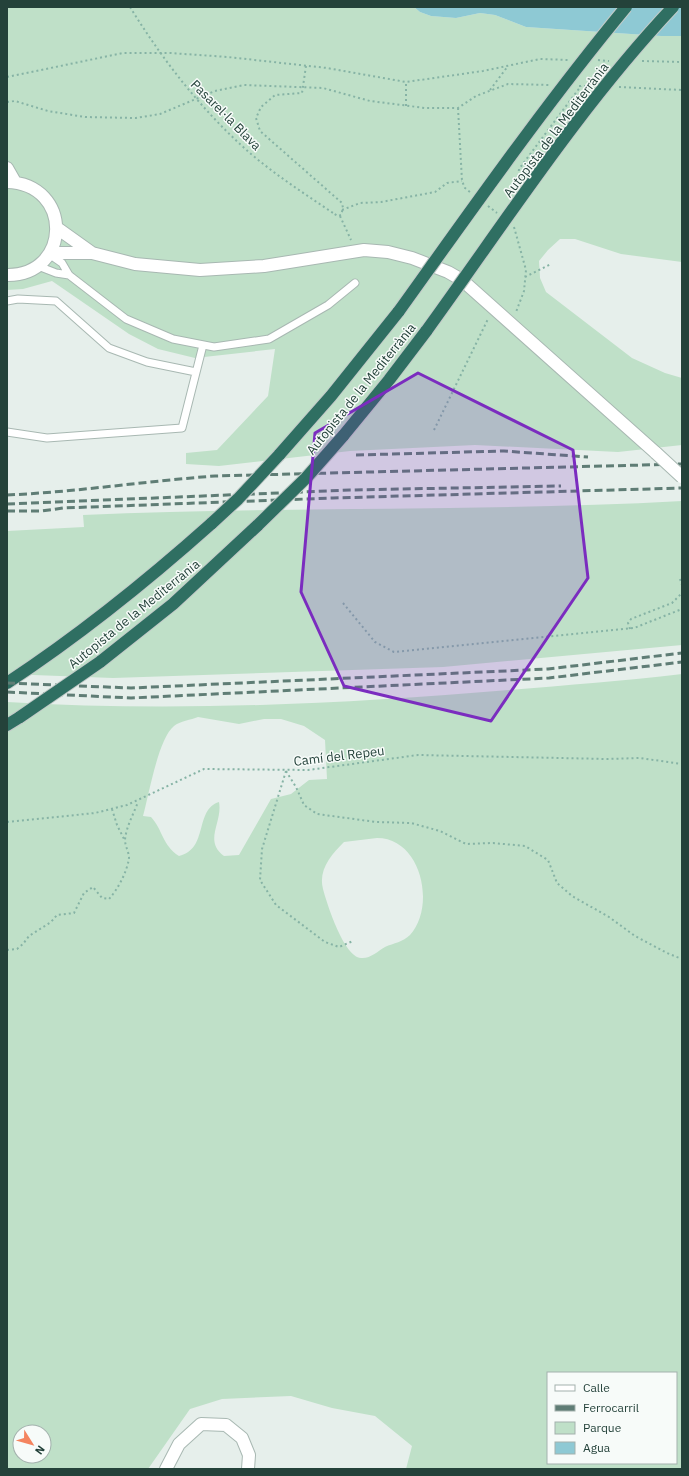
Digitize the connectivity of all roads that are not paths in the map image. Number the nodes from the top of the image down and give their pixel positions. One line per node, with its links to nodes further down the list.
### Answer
1 (626, 7): 17 (highway, Autopista de la Mediterrània, bridge)
2 (673, 7): 18 (highway, Autopista de la Mediterrània, bridge)
3 (7, 168): 4 (street)
4 (11, 182): 5 (street)
5 (57, 228): 6 (street); 7 (street)
6 (50, 253): 7 (street); 8 (street); 10 (lane)
7 (92, 253): 16 (street, bridge)
8 (38, 266): 9 (street); 10 (lane)
9 (7, 275)
10 (70, 275): 13 (lane)
11 (355, 283): 13 (lane)
12 (7, 301): 14 (lane)
13 (203, 345): 14 (lane)
14 (196, 372): 15 (lane)
15 (7, 432)
16 (682, 477)
17 (7, 683)
18 (7, 725)
19 (166, 1469): 20 (street)
20 (248, 1469)

